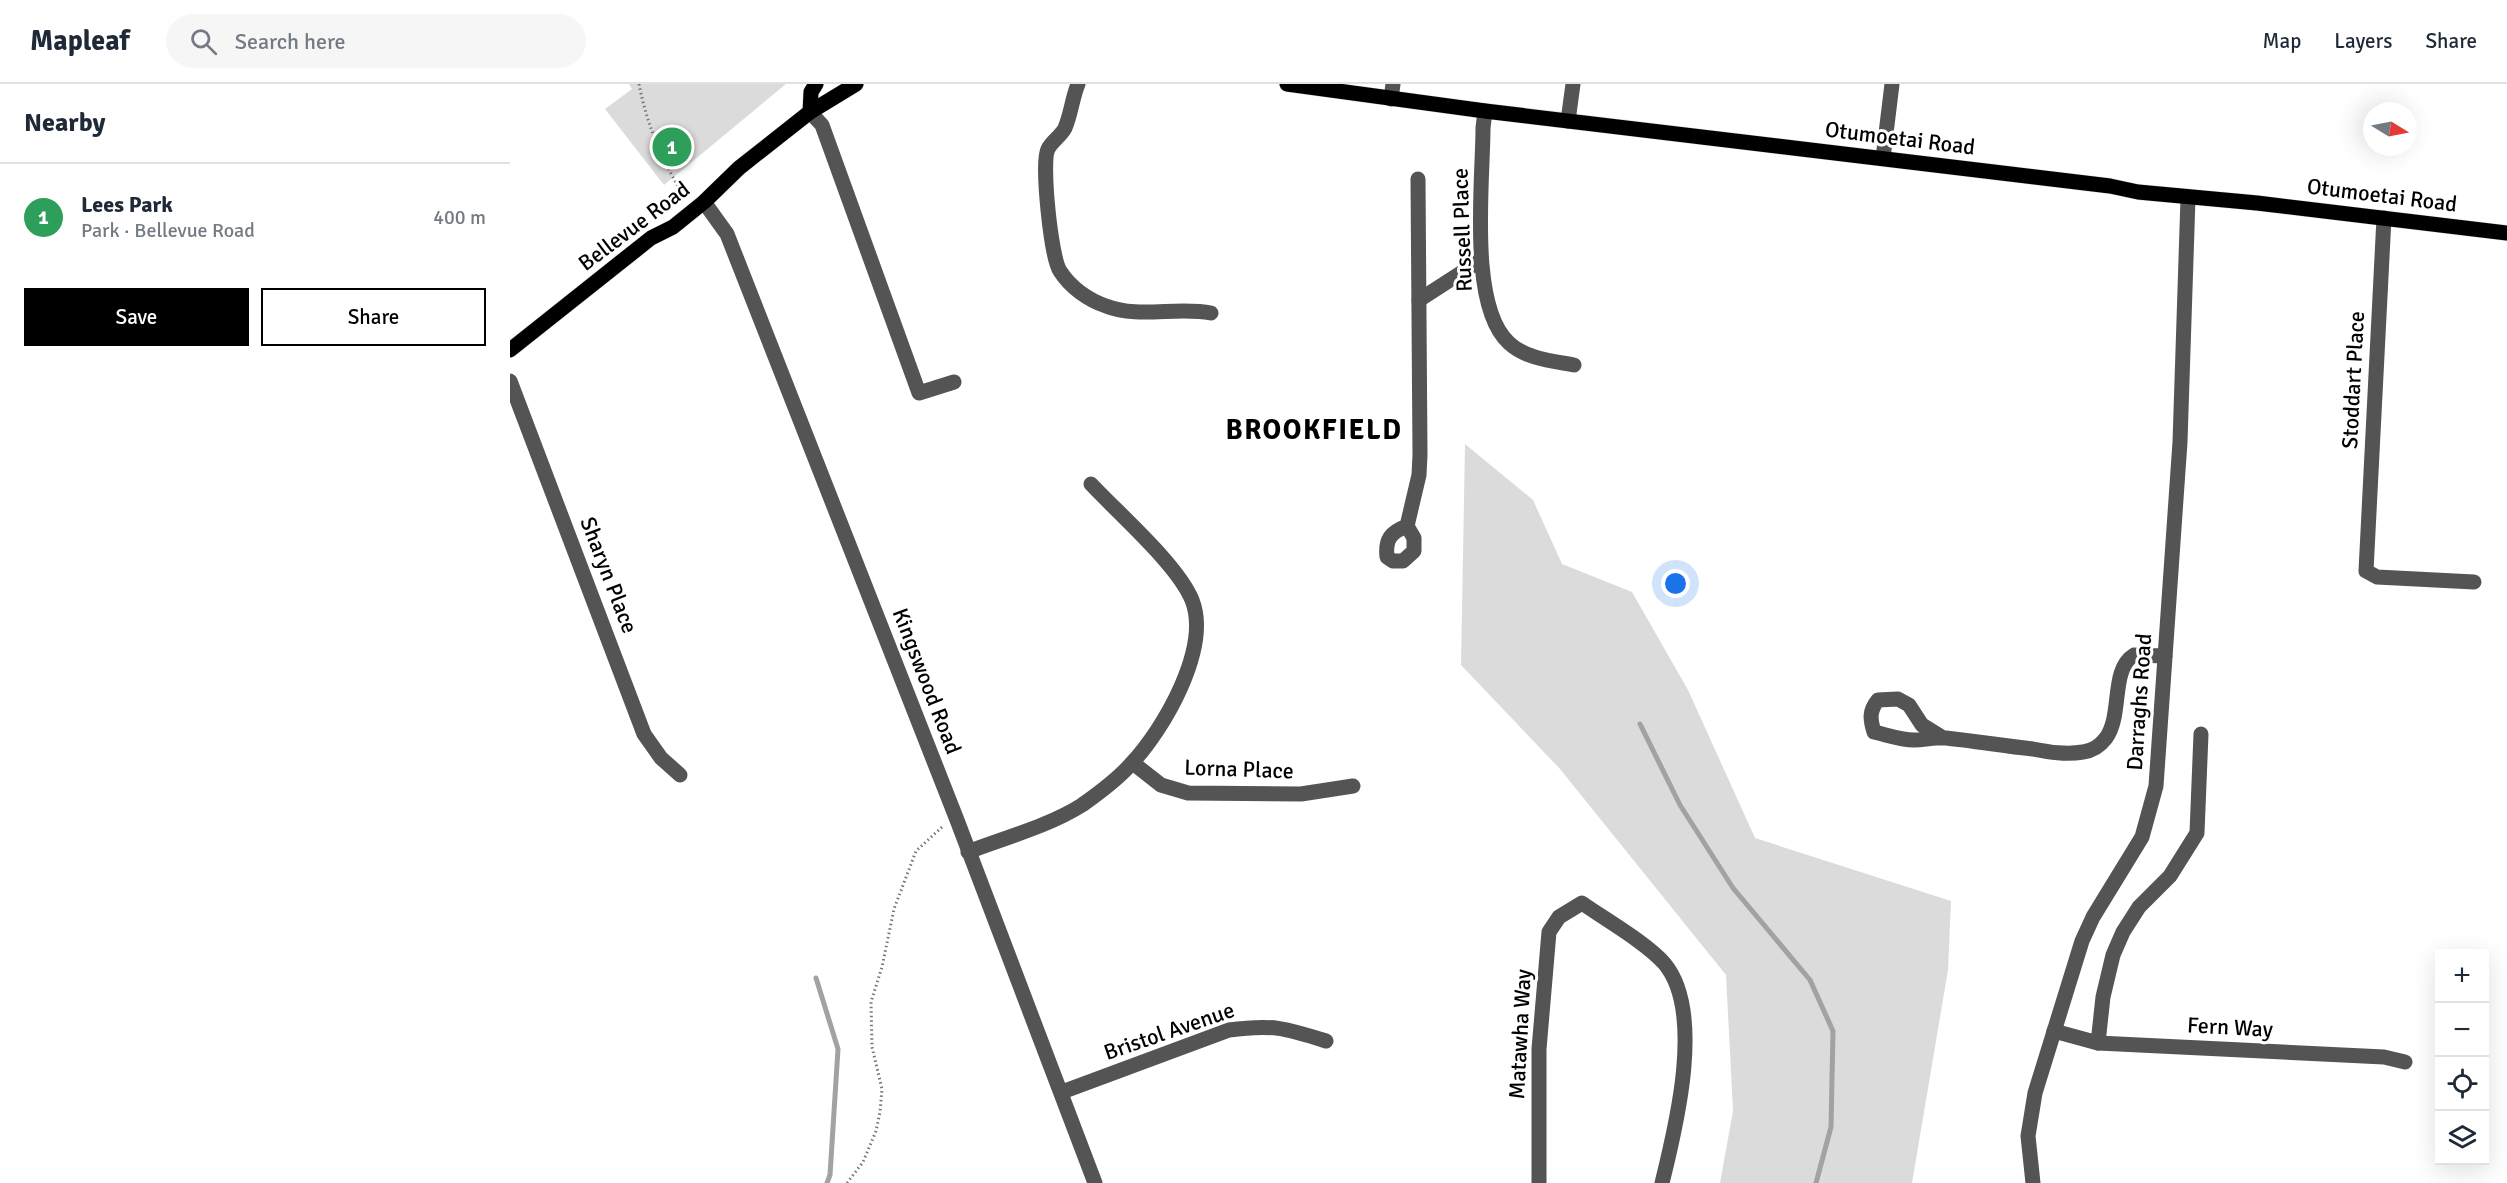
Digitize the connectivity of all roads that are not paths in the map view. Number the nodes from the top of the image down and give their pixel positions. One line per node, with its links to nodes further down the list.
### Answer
1 (816, 84): 9 (main road)
2 (856, 84): 9 (main road, Bellevue Road)
3 (1078, 84): 19 (street)
4 (1287, 84): 7 (main road, Otumoetai Road)
5 (1573, 84): 10 (street)
6 (1892, 84): 11 (street)
7 (1392, 91): 8 (main road, Otumoetai Road)
8 (1485, 111): 10 (main road, Otumoetai Road); 17 (street, Russell Place)
9 (810, 112): 14 (main road, Bellevue Road); 23 (street)
10 (1568, 121): 11 (main road, Otumoetai Road)
11 (1883, 158): 13 (main road, Otumoetai Road)
12 (1418, 179): 18 (street)
13 (2188, 198): 15 (main road, Otumoetai Road); 27 (street, Darraghs Road)
14 (704, 202): 20 (main road, Bellevue Road); 33 (street, Kingswood Road)
15 (2384, 218): 16 (main road, Otumoetai Road); 26 (street, Stoddart Place)
16 (2507, 233)
17 (1481, 260): 18 (street); 21 (street, Russell Place)
18 (1419, 300): 25 (street)
19 (1211, 313)
20 (510, 350)
21 (1574, 365)
22 (510, 381): 31 (street, Sharyn Place)
23 (954, 382)
24 (1091, 484): 30 (street)
25 (1407, 526)
26 (2474, 582)
27 (2165, 656): 29 (street); 34 (street, Darraghs Road)
28 (2201, 734): 36 (street)
29 (1943, 738)
30 (1133, 763): 32 (street, Lorna Place); 33 (street)
31 (681, 775)
32 (1353, 786)
33 (968, 852): 38 (street, Kingswood Road)
34 (2054, 1032): 36 (street, Fern Way); 42 (street, Darraghs Road)
35 (1326, 1041): 38 (street, Bristol Avenue)
36 (2098, 1043): 37 (street, Fern Way)
37 (2404, 1062)
38 (1062, 1092): 39 (street, Kingswood Road)
39 (1095, 1183)
40 (1539, 1183): 41 (street, Matawha Way)
41 (1662, 1183)
42 (2033, 1183)

